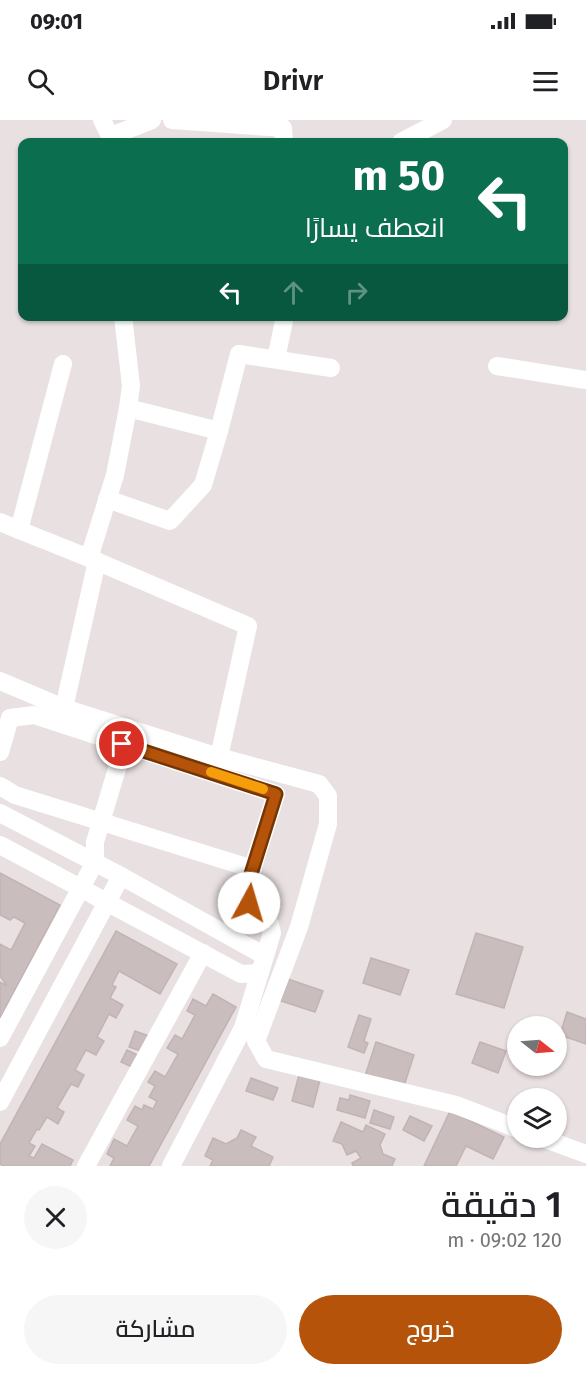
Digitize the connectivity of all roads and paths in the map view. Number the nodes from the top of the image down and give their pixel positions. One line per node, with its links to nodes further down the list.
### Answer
1 (152, 120): 4 (street)
2 (172, 120): 5 (street)
3 (442, 120): 6 (street)
4 (109, 133)
5 (284, 138)
6 (408, 138)
7 (124, 321): 14 (street)
8 (284, 321): 9 (street)
9 (276, 360): 12 (street); 15 (street)
10 (63, 364): 18 (street)
11 (497, 366): 13 (street)
12 (331, 368)
13 (586, 380)
14 (128, 408): 15 (street); 16 (street)
15 (219, 431): 16 (street)
16 (107, 499): 19 (street)
17 (0, 522): 18 (street)
18 (19, 530): 19 (street)
19 (93, 560): 21 (street); 23 (street)
20 (0, 681): 21 (street)
21 (64, 708): 23 (street)
22 (0, 752): 30 (street)
23 (219, 757): 38 (street)
24 (118, 762): 27 (street)
25 (0, 786): 27 (street)
26 (0, 813): 29 (street)
27 (100, 822): 29 (street); 30 (street)
28 (0, 845): 32 (street)
29 (95, 862): 31 (street); 32 (street)
30 (253, 869): 35 (street)
31 (121, 876): 33 (street); 35 (street)
32 (81, 888): 33 (street); 36 (street)
33 (108, 902): 34 (street); 37 (street)
34 (203, 953): 35 (street); 41 (street)
35 (262, 965): 42 (street)
36 (0, 1038)
37 (0, 1102)
38 (507, 1125)
39 (567, 1148): 40 (street)
40 (586, 1155)
41 (86, 1166)
42 (171, 1166)

